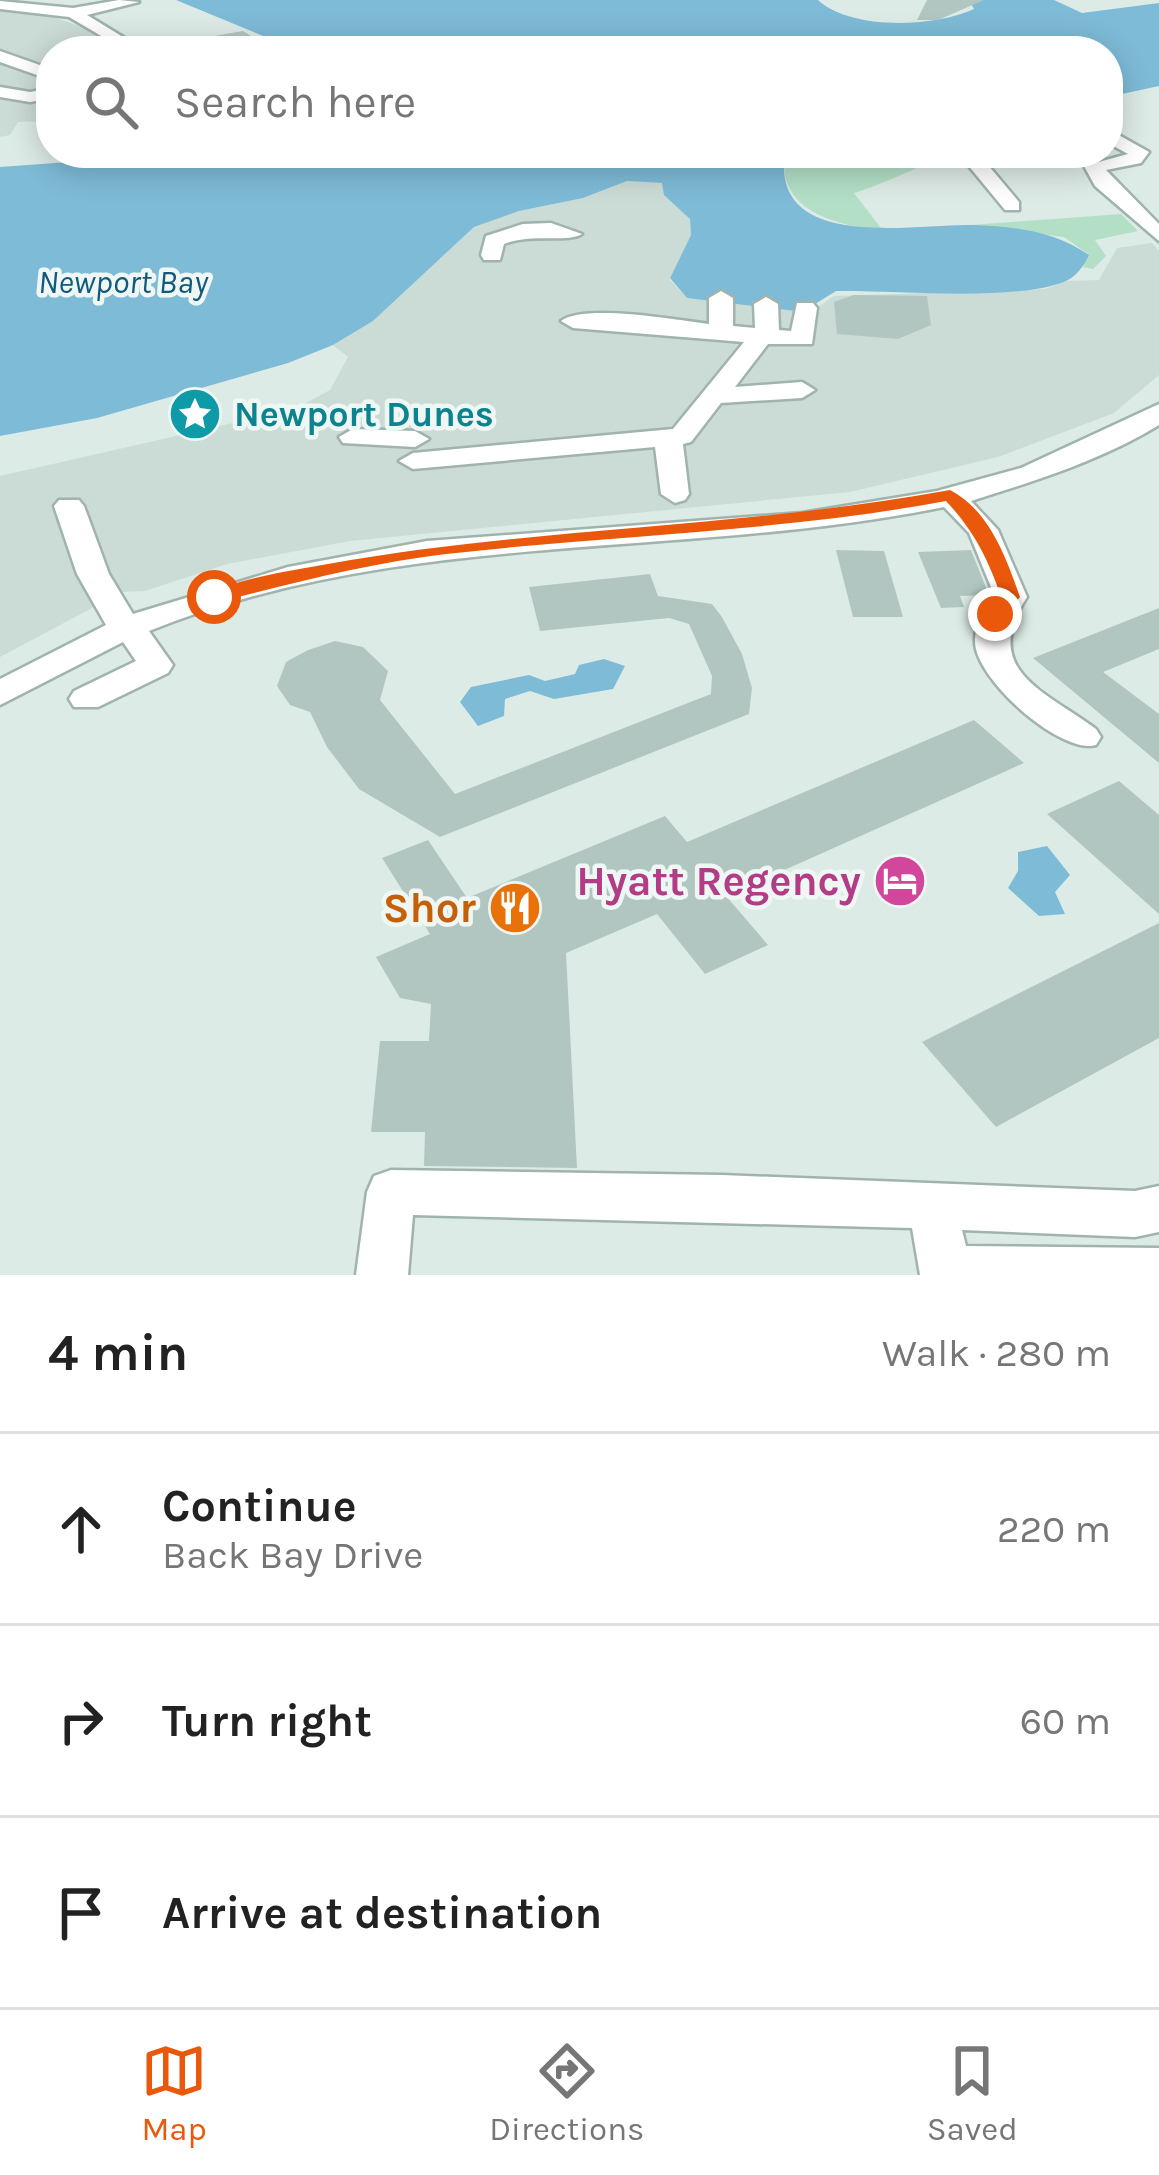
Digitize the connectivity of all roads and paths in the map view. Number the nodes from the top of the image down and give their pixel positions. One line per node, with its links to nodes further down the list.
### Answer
1 (132, 2): 3 (street)
2 (0, 5): 3 (street)
3 (73, 13): 4 (street)
4 (112, 36)
5 (0, 56): 6 (street)
6 (36, 69)
7 (0, 92): 8 (street)
8 (36, 97)
9 (1123, 143): 10 (street)
10 (1123, 161)
11 (980, 168): 13 (street)
12 (1095, 168): 15 (street)
13 (1012, 206)
14 (571, 234): 16 (street)
15 (1159, 235)
16 (492, 255)
17 (721, 298): 21 (street)
18 (766, 304): 22 (street)
19 (805, 308): 22 (street)
20 (573, 321): 21 (street)
21 (721, 336): 22 (street)
22 (761, 337): 24 (street)
23 (802, 390): 24 (street)
24 (711, 396): 27 (street)
25 (1159, 412): 29 (street)
26 (353, 437): 27 (street)
27 (668, 437): 28 (street)
28 (676, 494)
29 (950, 495): 31 (street); 34 (street)
30 (69, 506): 31 (street)
31 (127, 628): 32 (street); 33 (street)
32 (0, 694)
33 (86, 699)
34 (1083, 737)
35 (933, 1206): 36 (street); 37 (street); 39 (street)
36 (1159, 1209)
37 (945, 1273): 38 (street)
38 (1159, 1273)
39 (382, 1275)

